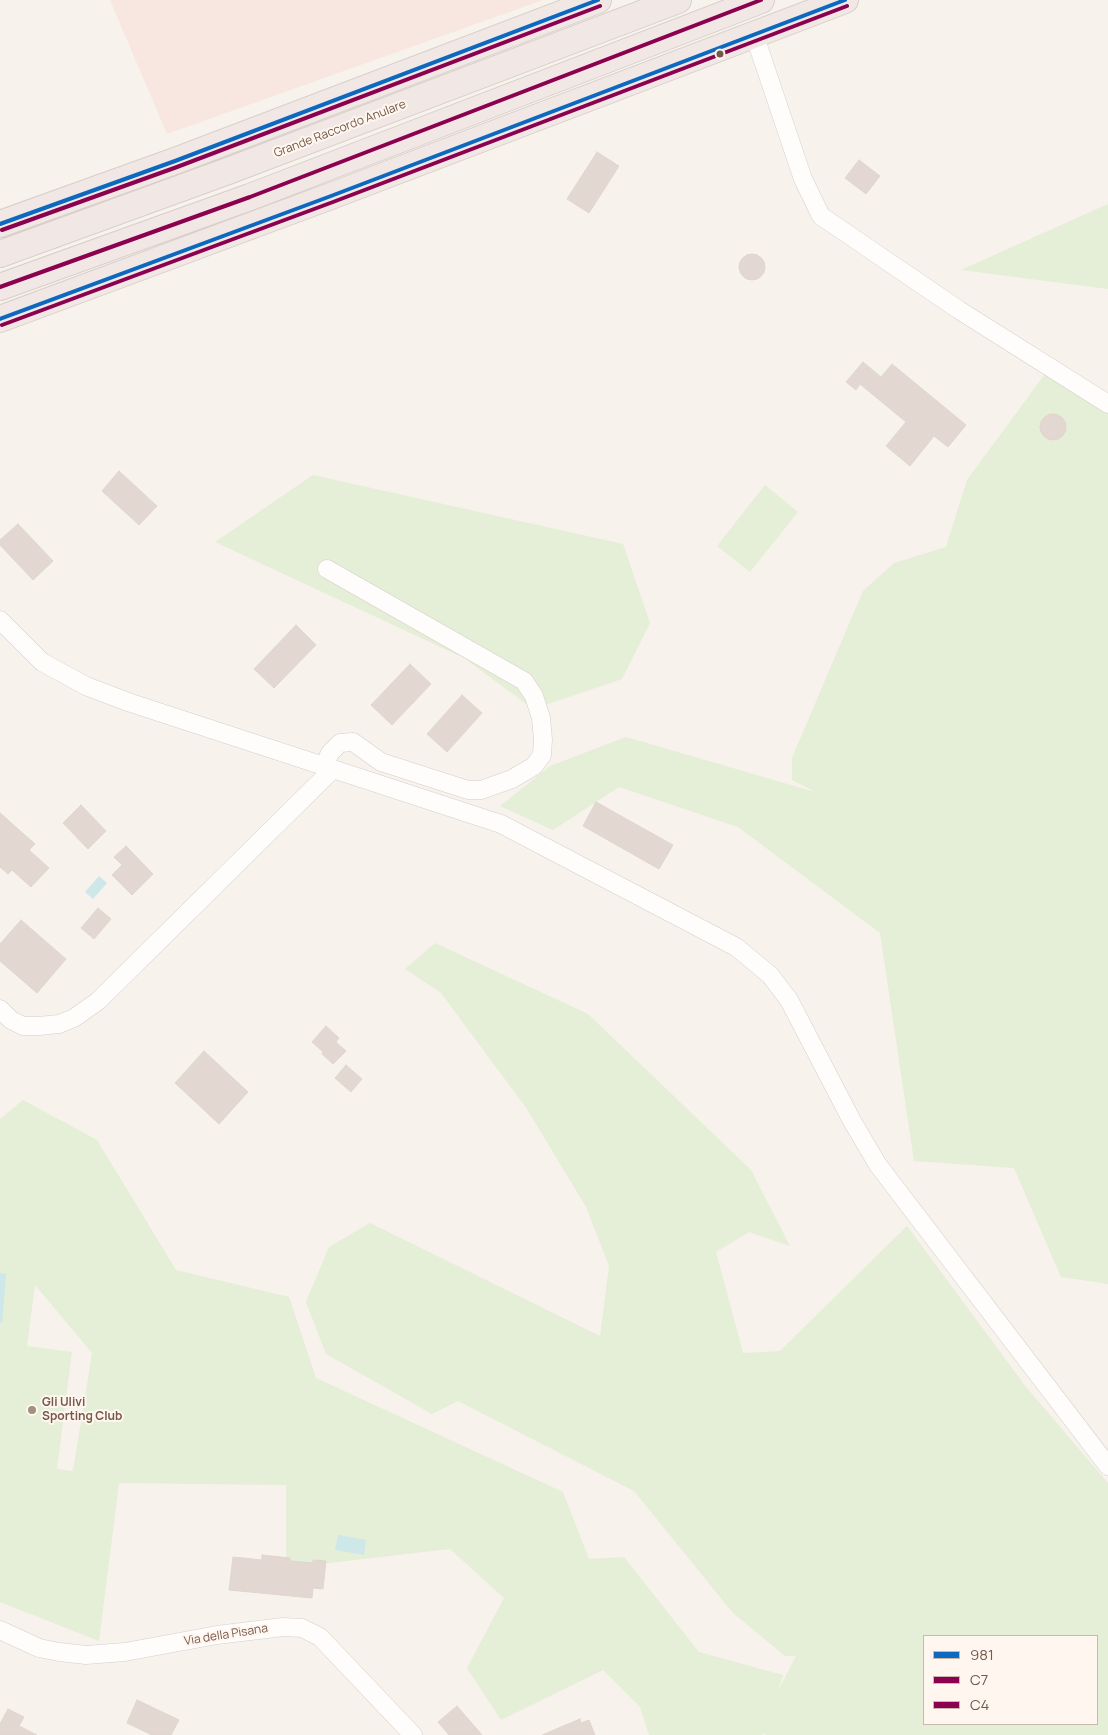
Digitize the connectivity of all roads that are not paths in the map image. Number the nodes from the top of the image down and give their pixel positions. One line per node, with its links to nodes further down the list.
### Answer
1 (598, 0): 6 (highway)
2 (678, 0): 7 (highway, Grande Raccordo Anulare)
3 (761, 0): 8 (highway)
4 (844, 0): 5 (highway)
5 (754, 34): 9 (highway); 10 (street)
6 (0, 224)
7 (0, 254)
8 (0, 287)
9 (0, 319)
10 (1108, 404)
11 (327, 569): 13 (street)
12 (0, 620): 13 (street)
13 (328, 767): 14 (street); 15 (street)
14 (0, 1009)
15 (1108, 1466)
16 (0, 1630): 17 (street, Via della Pisana)
17 (413, 1735)

